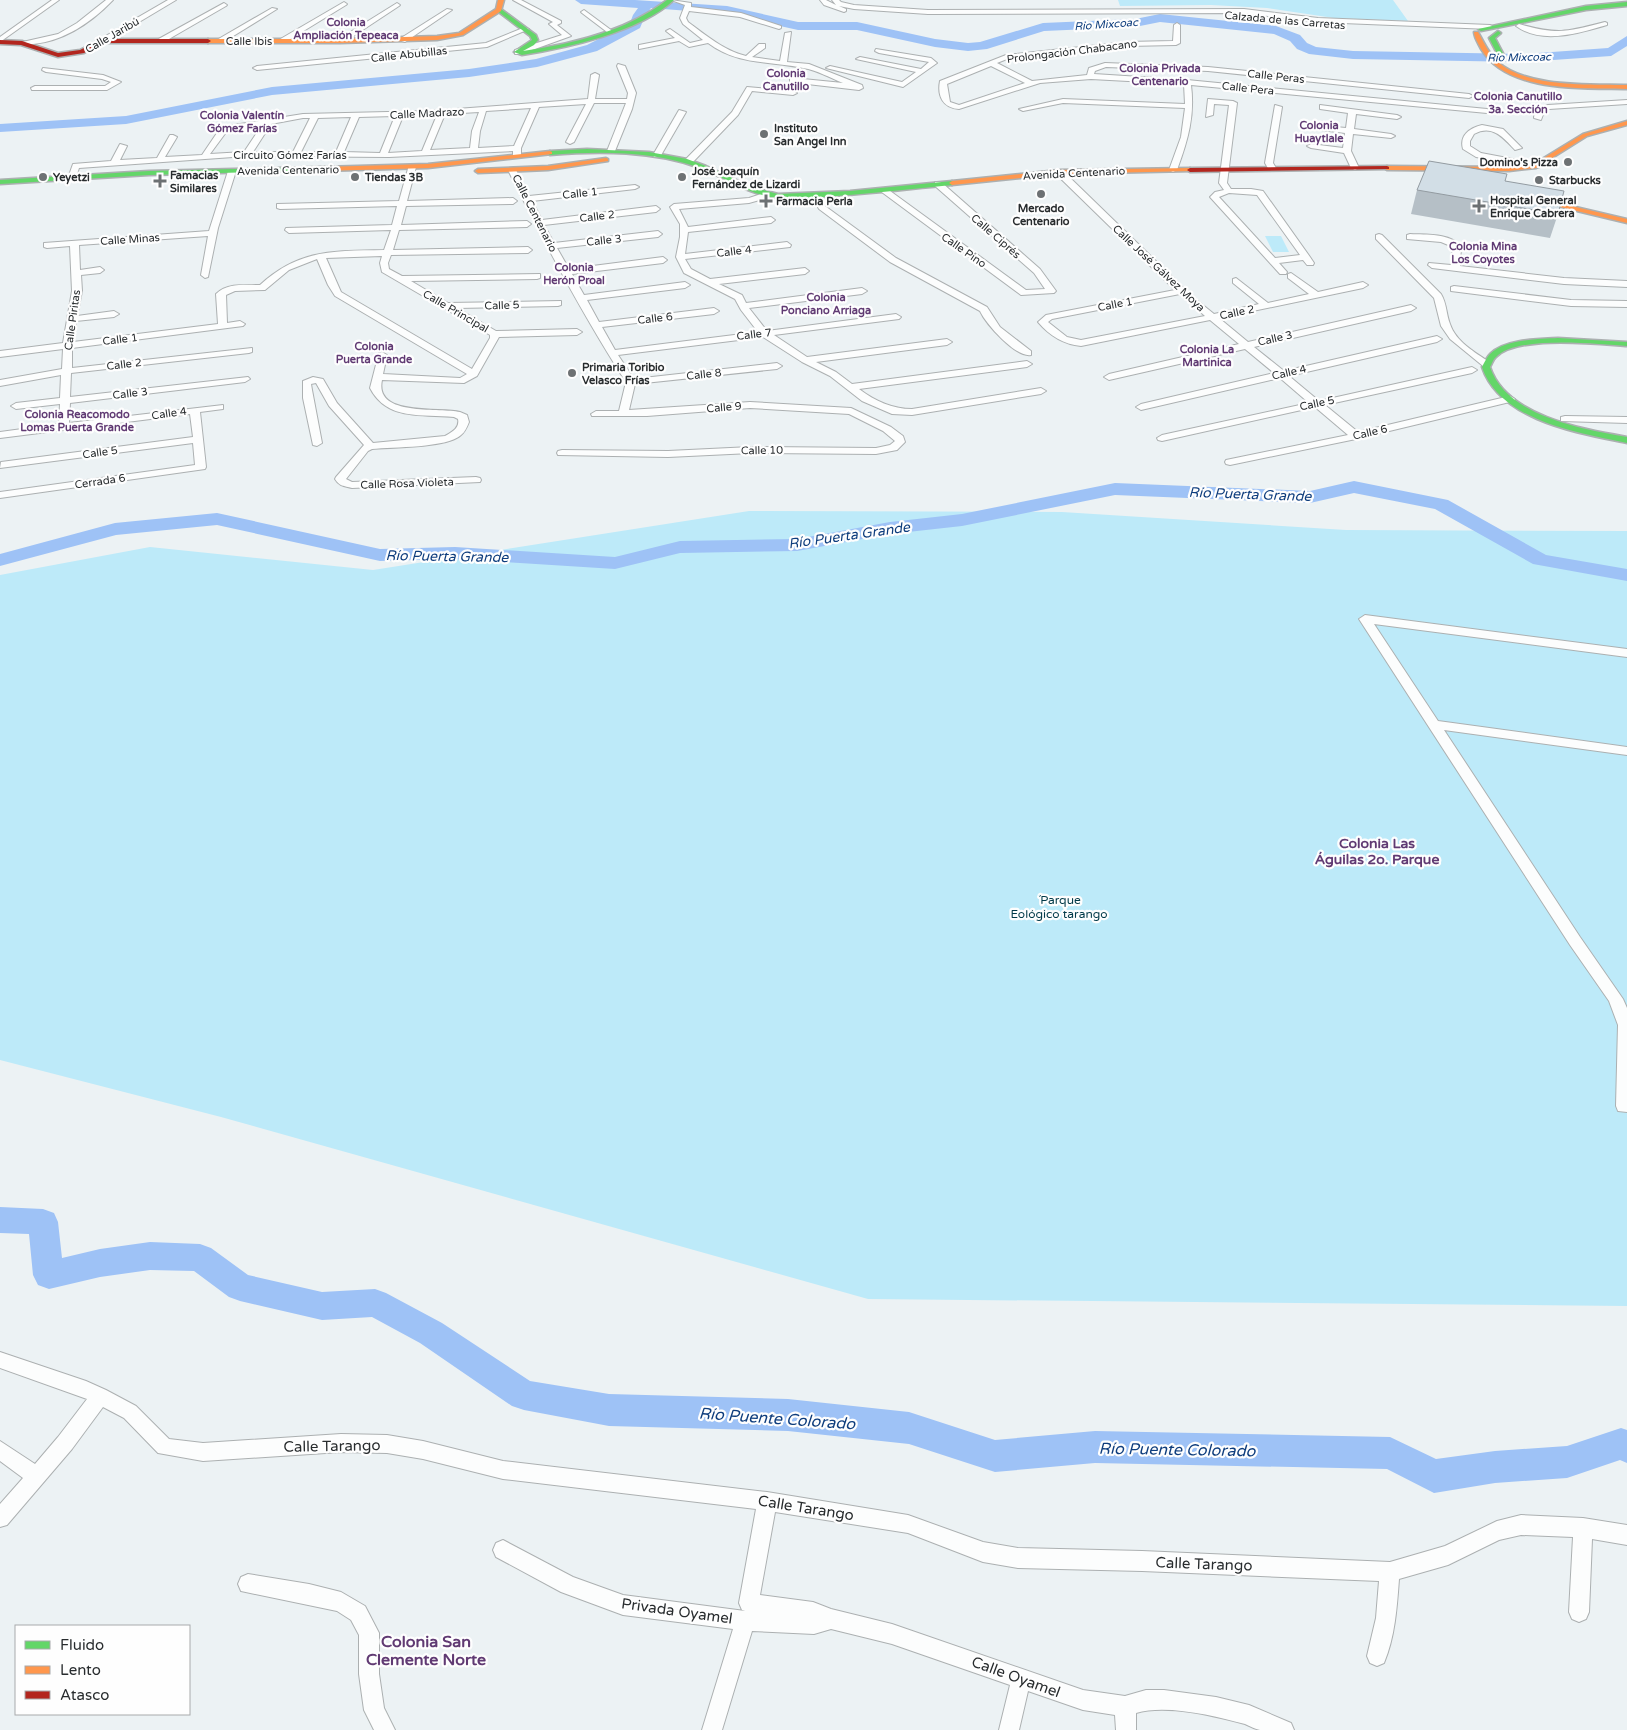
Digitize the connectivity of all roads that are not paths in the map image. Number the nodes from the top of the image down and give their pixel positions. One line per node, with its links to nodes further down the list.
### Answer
1 (56, 0): 29 (street)
2 (110, 0): 36 (street)
3 (172, 0): 30 (street, Calle Jaribú)
4 (516, 0): 40 (street)
5 (823, 0): 26 (street, Calzada de las Carretas)
6 (835, 0): 25 (street, Calzada de las Carretas)
7 (670, 2): 13 (street); 22 (main road)
8 (344, 4): 33 (street)
9 (224, 5): 31 (street)
10 (500, 5): 21 (main road); 28 (main road, Calle Ibis)
11 (397, 6): 34 (street)
12 (1627, 6): 19 (main road, Calzada de las Carretas); 25 (main road, Calzada de las Carretas)
13 (688, 7): 20 (street); 35 (street)
14 (274, 9): 32 (street)
15 (449, 10): 28 (street)
16 (584, 12): 22 (street)
17 (1605, 24): 19 (street)
18 (1177, 25): 46 (street, Prolongación Chabacano)
19 (1519, 26): 25 (main road, Calzada de las Carretas)
20 (779, 27)
21 (525, 29): 40 (main road); 48 (street, Calle Abubillas)
22 (613, 30): 40 (main road)
23 (670, 31): 27 (street)
24 (789, 33): 45 (street)
25 (1494, 33): 26 (main road); 44 (main road)
26 (1478, 37): 44 (main road)
27 (680, 39): 35 (street); 38 (street)
28 (402, 40): 34 (main road, Calle Ibis)
29 (0, 41): 36 (main road)
30 (101, 41): 31 (main road, Calle Ibis); 41 (main road, Calle Jaribú)
31 (159, 41): 32 (main road, Calle Ibis)
32 (219, 41): 33 (main road, Calle Ibis)
33 (281, 41): 34 (main road, Calle Ibis)
34 (340, 41)
35 (708, 41): 42 (street)
36 (22, 43): 41 (main road)
37 (762, 46): 42 (street)
38 (642, 47)
39 (879, 51): 50 (street)
40 (518, 52)
41 (58, 55): 53 (street)
42 (746, 59): 45 (street)
43 (860, 59): 50 (street)
44 (1499, 62): 56 (main road); 58 (main road)
45 (783, 63): 49 (street)
46 (992, 64): 57 (street); 65 (street, Prolongación Chabacano)
47 (621, 66): 61 (street)
48 (258, 68)
49 (817, 69): 50 (street); 54 (street)
50 (922, 71)
51 (595, 75): 62 (street)
52 (1091, 77): 55 (street, Calle Pera); 57 (street, Calle Pera); 60 (street, Calle Peras)
53 (40, 79): 53 (street)
54 (793, 80)
55 (1187, 82): 69 (street); 72 (street, Calle Pera)
56 (1627, 82)
57 (1030, 83): 65 (street, Calle Pera)
58 (1627, 87)
59 (793, 93): 105 (street)
60 (1469, 96)
61 (630, 101): 62 (street, Calle Madrazo); 92 (street)
62 (591, 102): 64 (street, Calle Madrazo); 87 (street)
63 (1627, 102): 79 (street)
64 (535, 107): 70 (street, Calle Madrazo); 94 (street)
65 (953, 107)
66 (1278, 107): 110 (street)
67 (1323, 107): 71 (street)
68 (1023, 109): 69 (street)
69 (1190, 109): 114 (street); 117 (street)
70 (483, 110): 73 (street, Calle Madrazo); 91 (street)
71 (1352, 111): 78 (street); 84 (street)
72 (1487, 111)
73 (442, 112): 75 (street, Calle Madrazo); 96 (street)
74 (682, 112): 100 (street)
75 (400, 114): 76 (street, Calle Madrazo); 98 (street)
76 (356, 115): 77 (street, Calle Madrazo); 97 (street)
77 (315, 116): 81 (street, Calle Madrazo); 95 (street)
78 (1397, 116)
79 (1538, 118)
80 (1627, 118): 108 (main road)
81 (268, 122): 101 (street); 102 (street, Calle Madrazo)
82 (1627, 123): 108 (main road)
83 (1314, 127): 84 (street)
84 (1349, 131): 85 (street); 93 (street)
85 (1391, 136)
86 (173, 137): 104 (street)
87 (570, 142)
88 (123, 146): 106 (street)
89 (1310, 146): 93 (street)
90 (1518, 148): 108 (street)
91 (474, 151): 94 (street, Circuito Gómez Farías); 96 (street, Circuito Gómez Farías)
92 (610, 151): 94 (main road, Avenida Centenario); 99 (main road, Avenida Centenario)
93 (1347, 151): 111 (street)
94 (517, 152): 109 (main road, Avenida Centenario)
95 (296, 153): 97 (street, Circuito Gómez Farías); 101 (street, Circuito Gómez Farías)
96 (425, 153): 98 (street, Circuito Gómez Farías)
97 (340, 154): 98 (street, Circuito Gómez Farías)
98 (383, 155)
99 (635, 155): 100 (main road, Avenida Centenario); 116 (main road, Avenida Centenario)
100 (657, 155): 105 (main road, Avenida Centenario)
101 (248, 156): 102 (street, Circuito Gómez Farías); 118 (street)
102 (204, 157): 104 (street, Circuito Gómez Farías)
103 (86, 158): 107 (street)
104 (159, 160): 106 (street, Circuito Gómez Farías)
105 (689, 161): 131 (main road, Avenida Centenario)
106 (114, 164): 107 (street, Circuito Gómez Farías)
107 (101, 165): 121 (street, Circuito Gómez Farías)
108 (1529, 166): 113 (main road, Avenida Centenario); 124 (main road)
109 (441, 168): 115 (main road, Avenida Centenario); 116 (main road, Avenida Centenario)
110 (1272, 168): 111 (main road, Avenida Centenario); 114 (main road, Avenida Centenario)
111 (1355, 168): 112 (main road, Avenida Centenario)
112 (1410, 168): 113 (main road, Avenida Centenario); 122 (main road)
113 (1431, 168): 123 (main road)
114 (1225, 169): 117 (main road, Avenida Centenario); 130 (street)
115 (411, 170): 118 (main road, Avenida Centenario); 120 (main road, Avenida Centenario); 135 (street)
116 (512, 170): 132 (street, Calle Centenario)
117 (1173, 170): 119 (main road, Avenida Centenario)
118 (246, 171): 120 (main road, Avenida Centenario)
119 (1059, 172): 126 (main road, Avenida Centenario); 177 (street, Calle José Gálvez Moya)
120 (231, 174): 121 (main road, Avenida Centenario); 127 (main road, Avenida Centenario); 146 (street)
121 (72, 178): 125 (main road, Avenida Centenario)
122 (1458, 180)
123 (1479, 180)
124 (1520, 180)
125 (0, 182)
126 (938, 184): 129 (main road, Avenida Centenario); 175 (street, Calle Ciprés)
127 (0, 187)
128 (636, 187): 132 (street, Calle 1)
129 (882, 190): 133 (main road, Avenida Centenario); 175 (street, Calle Pino)
130 (1229, 191): 159 (street); 159 (street)
131 (767, 195): 133 (main road, Avenida Centenario); 145 (street)
132 (525, 198): 141 (street, Calle Centenario)
133 (819, 199): 206 (street)
134 (513, 201): 135 (street)
135 (402, 204): 136 (street); 143 (street)
136 (280, 206)
137 (656, 209): 141 (street, Calle 2)
138 (1627, 214): 140 (main road)
139 (771, 220): 145 (street)
140 (1627, 221)
141 (538, 223): 153 (street, Calle Centenario)
142 (527, 224): 143 (street)
143 (396, 227): 144 (street); 155 (street)
144 (289, 230)
145 (685, 230): 157 (street)
146 (213, 232): 150 (street, Calle Minas); 166 (street)
147 (658, 234): 153 (street, Calle 3)
148 (1410, 236): 161 (street)
149 (1380, 237): 211 (street)
150 (74, 243): 151 (street, Calle Minas); 165 (street, Calle Piritas)
151 (47, 245)
152 (787, 245): 157 (street, Calle 4)
153 (551, 246): 164 (street, Calle Centenario)
154 (528, 250): 155 (street)
155 (387, 254): 156 (street); 168 (street, Calle Principal)
156 (320, 255): 193 (street); 215 (street)
157 (680, 257): 170 (street)
158 (662, 260): 164 (street)
159 (1273, 261): 178 (street)
160 (1432, 265): 161 (street)
161 (1455, 268): 171 (street)
162 (100, 270): 165 (street)
163 (805, 271): 170 (street)
164 (566, 272): 179 (street, Calle Centenario)
165 (76, 273): 190 (street, Calle Piritas)
166 (204, 275)
167 (537, 276): 168 (street)
168 (400, 279): 182 (street, Calle Principal)
169 (1236, 281): 184 (street)
170 (710, 282): 183 (street)
171 (1627, 284)
172 (1363, 285): 178 (street, Calle 2)
173 (685, 286): 179 (street)
174 (1454, 289): 181 (street)
175 (1052, 290)
176 (862, 291): 183 (street)
177 (1182, 291): 189 (street, Calle José Gálvez Moya); 199 (street, Calle 1)
178 (1316, 295): 184 (street, Calle 2)
179 (581, 298): 192 (street, Calle Centenario)
180 (558, 303): 182 (street, Calle 5)
181 (1627, 304)
182 (447, 306): 196 (street, Calle Principal)
183 (744, 306): 195 (street)
184 (1266, 306): 189 (street, Calle 2)
185 (1411, 308): 202 (street, Calle 3)
186 (714, 311): 192 (street, Calle 6)
187 (114, 314): 190 (street)
188 (896, 317): 195 (street, Calle 7)
189 (1213, 317): 199 (street, Calle 2); 202 (street, Calle José Gálvez Moya)
190 (72, 319): 201 (street, Calle Piritas)
191 (240, 324): 193 (street, Calle 1)
192 (597, 325): 205 (street, Calle Centenario)
193 (223, 326): 201 (street, Calle 1)
194 (577, 332): 196 (street)
195 (764, 333): 205 (street, Calle 7); 209 (street)
196 (494, 334): 215 (street, Calle Principal)
197 (1437, 339): 216 (street, Calle 4)
198 (947, 342): 209 (street)
199 (1081, 343)
200 (1627, 344): 211 (main road)
201 (68, 345): 207 (street, Calle 1); 214 (street, Calle Piritas)
202 (1246, 345): 216 (street, Calle José Gálvez Moya); 218 (street, Calle 3)
203 (249, 350): 214 (street, Calle 2)
204 (1627, 350): 234 (main road)
205 (612, 353): 220 (street, Calle Centenario)
206 (1028, 353)
207 (0, 354)
208 (382, 355): 217 (street)
209 (805, 360): 222 (street)
210 (1027, 364): 222 (street)
211 (1486, 364): 224 (main road)
212 (776, 366): 220 (street, Calle 8)
213 (1472, 370): 226 (street, Calle 5)
214 (66, 371): 221 (street, Calle 2); 225 (street, Calle Piritas)
215 (474, 374): 217 (street)
216 (1280, 374): 226 (street, Calle José Gálvez Moya); 229 (street, Calle 4)
217 (378, 377): 244 (street)
218 (1110, 378)
219 (245, 379): 225 (street, Calle 3)
220 (632, 382): 233 (street)
221 (0, 383)
222 (851, 387): 223 (street)
223 (1041, 392)
224 (1510, 399): 239 (street, Calle 6); 242 (main road)
225 (65, 401): 227 (street, Calle 3); 236 (street, Calle Piritas)
226 (1317, 403): 239 (street, Calle José Gálvez Moya); 240 (street, Calle 5)
227 (16, 406)
228 (219, 407): 230 (street, Calle 4)
229 (1141, 407)
230 (195, 410): 236 (street, Calle 4); 241 (street)
231 (851, 411): 233 (street, Calle 9); 245 (street, Calle 10)
232 (596, 414): 233 (street, Calle 9)
233 (623, 414)
234 (1564, 419): 235 (street); 237 (main road)
235 (1627, 420)
236 (64, 427): 238 (street, Calle 4)
237 (1627, 434)
238 (0, 435)
239 (1356, 436): 246 (street, Calle 6)
240 (1162, 438)
241 (198, 439): 247 (street, Calle 5); 250 (street, Cerrada 6)
242 (1627, 440)
243 (317, 443): 244 (street)
244 (370, 446): 248 (street)
245 (562, 452)
246 (1230, 462)
247 (1, 465)
248 (340, 479): 249 (street, Calle Rosa Violeta)
249 (476, 480)
250 (0, 495)
251 (1627, 653): 252 (street)
252 (1435, 725): 253 (street); 254 (street)
253 (1627, 751)
254 (1627, 1025): 255 (street)
255 (1627, 1106)
256 (0, 1360): 257 (street, Calle Tarango)
257 (100, 1396): 259 (street); 260 (street, Calle Tarango)
258 (0, 1450): 259 (street)
259 (37, 1477): 261 (street)
260 (767, 1501): 265 (street, Calle Tarango); 267 (street)
261 (0, 1518)
262 (1583, 1528): 263 (street, Calle Tarango); 265 (street, Calle Tarango); 268 (street)
263 (1627, 1535)
264 (503, 1550): 267 (street, Privada Oyamel)
265 (1390, 1572): 269 (street)
266 (248, 1584): 272 (street)
267 (747, 1612): 270 (street, Calle Oyamel); 273 (street)
268 (1579, 1612)
269 (1377, 1656)
270 (1022, 1680): 271 (street, Calle Oyamel); 274 (street)
271 (1126, 1706): 275 (street); 276 (street, Calle Oyamel)
272 (385, 1730)
273 (712, 1730)
274 (1009, 1730)
275 (1126, 1730)
276 (1284, 1730)

